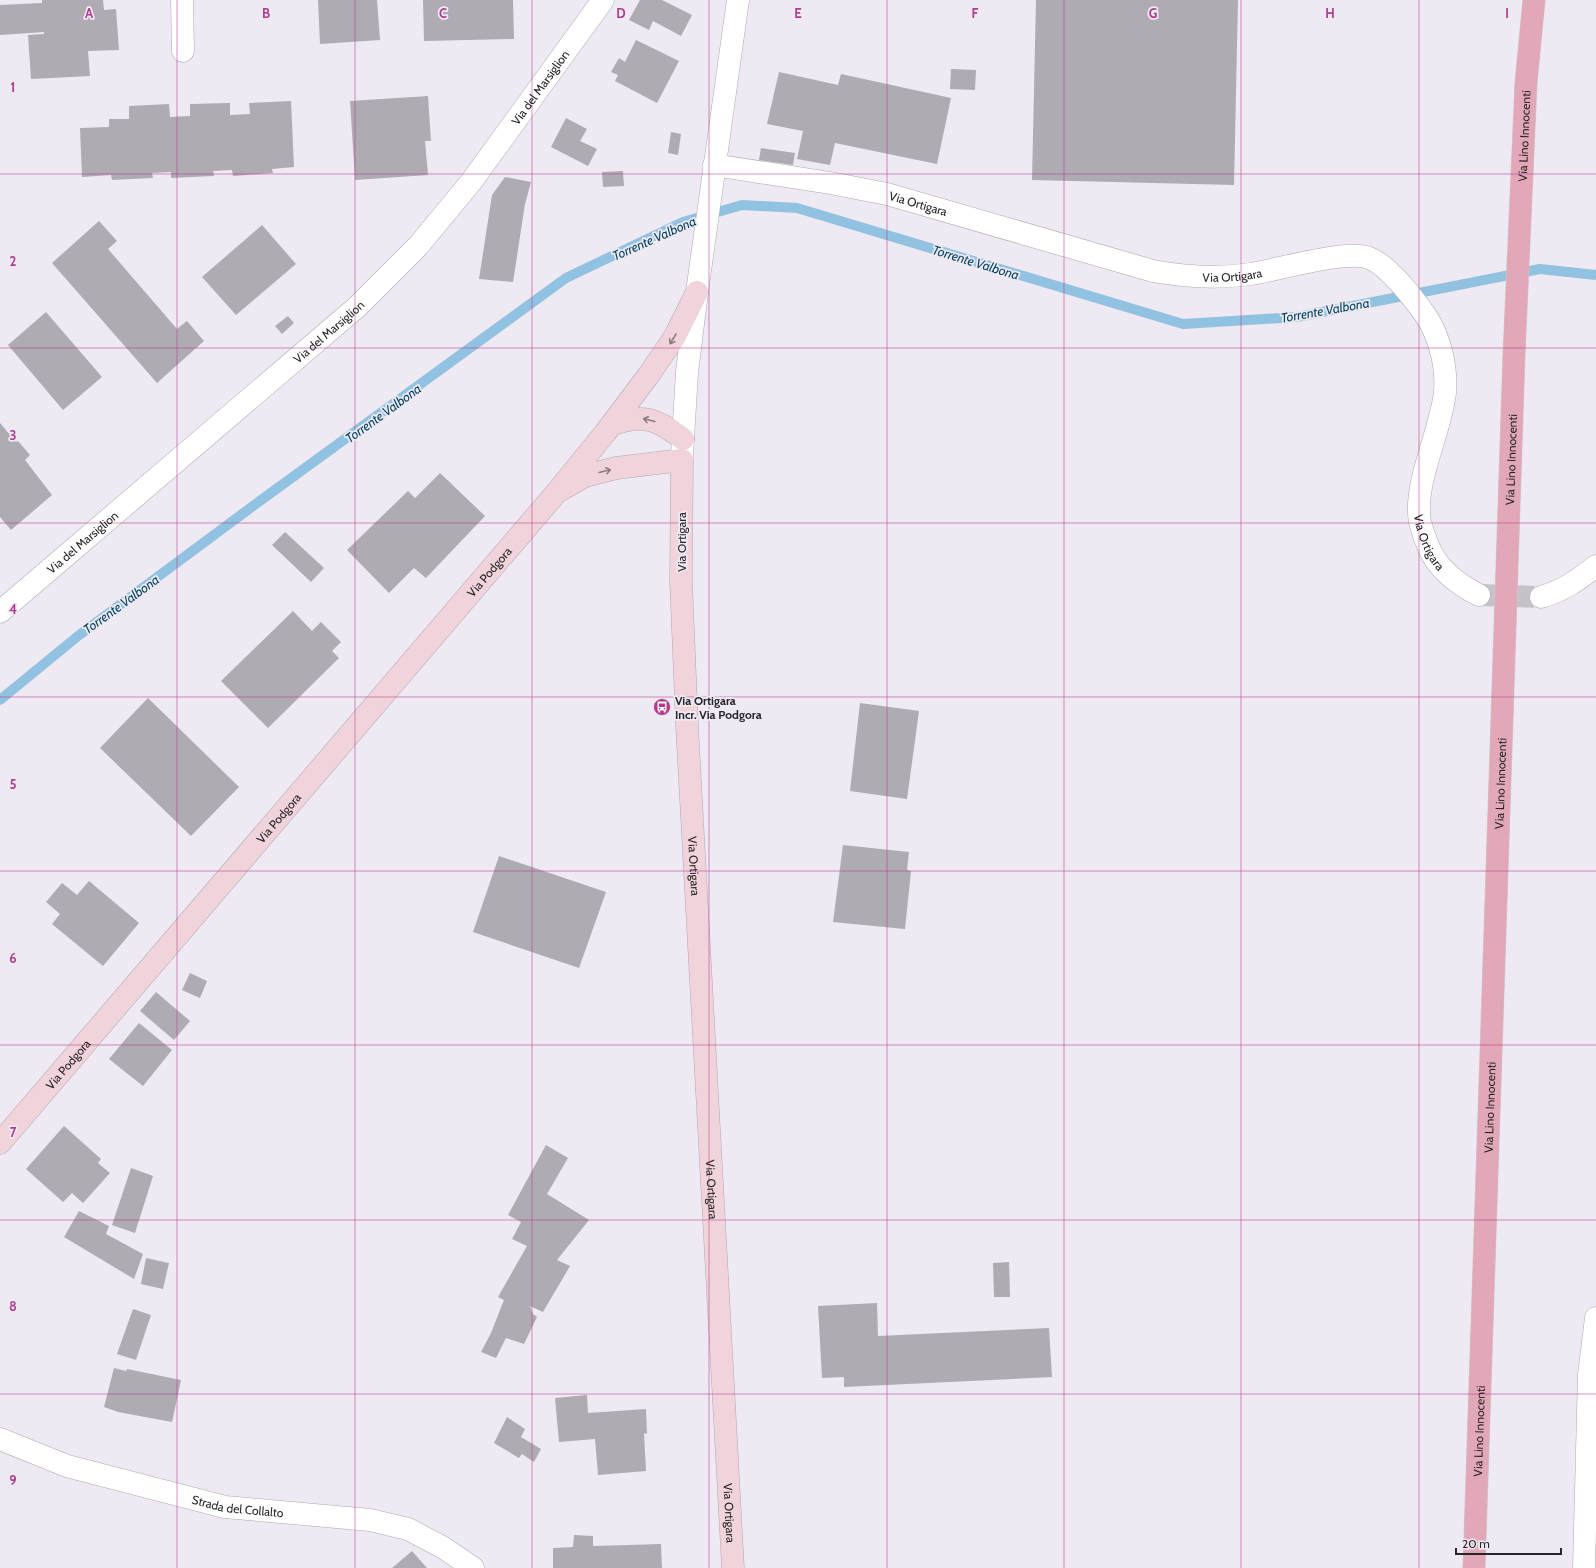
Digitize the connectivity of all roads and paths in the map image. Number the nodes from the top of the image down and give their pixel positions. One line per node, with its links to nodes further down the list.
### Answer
1 (182, 0): 5 (street)
2 (603, 0): 15 (street, Via del Marsiglion)
3 (738, 0): 6 (street, Via Ortigara)
4 (1534, 0): 21 (main road, Via Lino Innocenti)
5 (183, 51)
6 (714, 165): 7 (street, Via Ortigara); 13 (street, Via Ortigara)
7 (697, 292): 8 (main road, Via Podgora, one-way to 8); 9 (street, Via Ortigara)
8 (611, 425): 9 (main road, one-way to 8); 11 (main road, Via Podgora)
9 (683, 439): 10 (street, Via Ortigara)
10 (682, 460): 11 (main road, Via Podgora, one-way to 10); 20 (main road, Via Ortigara)
11 (557, 492): 16 (main road, Via Podgora)
12 (1596, 566): 14 (street)
13 (1479, 595)
14 (1541, 598)
15 (0, 612)
16 (0, 1143)
17 (1596, 1318): 22 (street)
18 (0, 1439): 19 (street, Strada del Collalto)
19 (472, 1568)
20 (734, 1568)
21 (1474, 1568)
22 (1584, 1568)

